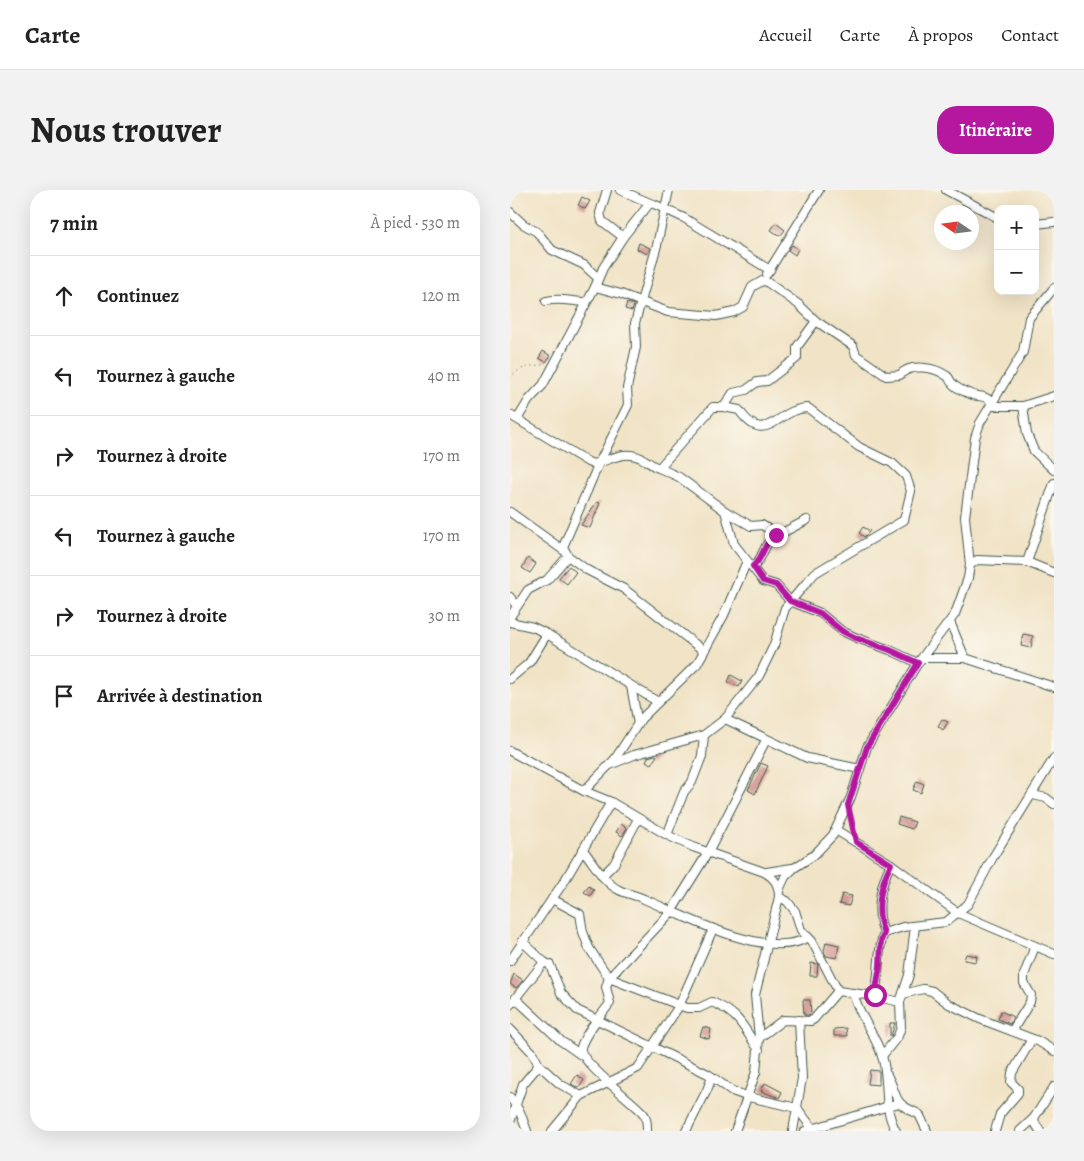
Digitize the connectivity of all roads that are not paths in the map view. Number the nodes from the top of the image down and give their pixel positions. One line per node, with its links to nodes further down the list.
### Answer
1 (607, 190): 12 (street)
2 (620, 190): 6 (street)
3 (669, 190): 7 (street)
4 (819, 190): 13 (street)
5 (946, 190): 9 (street)
6 (650, 203): 7 (street); 12 (street)
7 (664, 208): 13 (street); 18 (street)
8 (510, 212): 14 (street)
9 (994, 216)
10 (1054, 222): 11 (street)
11 (1039, 224)
12 (623, 237): 14 (street)
13 (770, 270): 15 (street)
14 (598, 278): 16 (street)
15 (764, 280): 18 (street); 21 (street)
16 (594, 287): 18 (street); 20 (street)
17 (1054, 288): 23 (street)
18 (641, 301): 28 (street)
19 (546, 302): 20 (street)
20 (586, 302): 27 (street)
21 (816, 322): 23 (street); 25 (street)
22 (1054, 396): 24 (street)
23 (992, 405): 24 (street); 39 (street)
24 (1023, 406): 30 (street)
25 (724, 407): 29 (street); 42 (street)
26 (510, 414): 27 (street)
27 (518, 418): 28 (street)
28 (600, 463): 29 (street); 36 (street)
29 (659, 468): 32 (street)
30 (1054, 470)
31 (1054, 483): 37 (street)
32 (725, 511): 35 (street); 38 (street)
33 (510, 512): 36 (street)
34 (807, 520): 35 (street)
35 (779, 533): 38 (street)
36 (565, 553): 43 (street); 48 (street)
37 (1027, 562): 39 (street); 40 (street)
38 (750, 564): 42 (street); 48 (street)
39 (970, 565): 46 (street)
40 (1054, 573)
41 (510, 597): 43 (street)
42 (790, 601): 50 (street); 55 (street)
43 (518, 606): 44 (street)
44 (510, 617)
45 (510, 622): 47 (street)
46 (950, 622): 49 (street); 50 (street)
47 (547, 634): 51 (street); 52 (street)
48 (704, 651): 54 (street)
49 (965, 658): 50 (street); 53 (street)
50 (920, 660): 62 (street)
51 (510, 679)
52 (631, 686): 54 (street); 56 (street)
53 (1054, 687)
54 (658, 702): 56 (street)
55 (725, 720): 57 (street); 58 (street)
56 (638, 724): 61 (street)
57 (704, 735): 61 (street); 69 (street)
58 (766, 740): 62 (street); 71 (street)
59 (510, 751): 63 (street)
60 (1054, 758): 64 (street)
61 (610, 765): 63 (street)
62 (860, 769): 68 (street)
63 (584, 792): 65 (street)
64 (1032, 795): 66 (street); 79 (street)
65 (611, 802): 67 (street); 70 (street)
66 (1054, 804)
67 (638, 819): 69 (street); 75 (street)
68 (836, 830): 72 (street); 73 (street)
69 (667, 835): 71 (street)
70 (583, 850): 75 (street); 77 (street)
71 (709, 851): 74 (street); 78 (street)
72 (891, 864): 79 (street); 82 (street)
73 (794, 868): 74 (street); 76 (street)
74 (764, 872): 76 (street)
75 (602, 876): 78 (street)
76 (779, 894): 83 (street); 85 (street)
77 (552, 899): 84 (street); 90 (street)
78 (671, 912): 81 (street); 90 (street)
79 (958, 913): 80 (street); 86 (street)
80 (915, 926): 82 (street); 94 (street)
81 (713, 929): 85 (street); 97 (street)
82 (884, 933): 93 (street)
83 (808, 937): 85 (street); 91 (street)
84 (522, 941): 88 (street); 89 (street)
85 (770, 942): 102 (street)
86 (1036, 946): 87 (street); 101 (street)
87 (1054, 954)
88 (510, 961)
89 (544, 962): 95 (street); 98 (street)
90 (609, 978): 97 (street); 98 (street)
91 (838, 991): 92 (street); 99 (street)
92 (853, 993): 93 (street); 108 (street)
93 (874, 996): 94 (street)
94 (901, 998): 101 (street); 108 (street)
95 (516, 999): 96 (street); 107 (street)
96 (510, 1005)
97 (679, 1006): 104 (street); 105 (street)
98 (598, 1019): 104 (street); 107 (street)
99 (799, 1020): 102 (street); 120 (street)
100 (510, 1029): 109 (street)
101 (1012, 1031): 103 (street)
102 (760, 1038): 105 (street)
103 (1032, 1039): 106 (street); 132 (street)
104 (652, 1046): 111 (street); 112 (street)
105 (759, 1050): 116 (street)
106 (1054, 1051)
107 (581, 1055): 112 (street)
108 (882, 1056): 110 (street)
109 (539, 1065): 114 (street); 118 (street)
110 (884, 1069): 117 (street); 119 (street)
111 (712, 1076): 116 (street); 127 (street)
112 (608, 1082): 114 (street); 126 (street)
113 (1054, 1086): 121 (street)
114 (581, 1096): 123 (street)
115 (510, 1097): 118 (street)
116 (749, 1097): 120 (street); 128 (street)
117 (899, 1103): 119 (street); 131 (street)
118 (517, 1106): 122 (street); 125 (street)
119 (887, 1107): 124 (street); 130 (street)
120 (797, 1108): 124 (street); 129 (street)
121 (1034, 1118): 133 (street); 134 (street)
122 (510, 1122)
123 (556, 1130)
124 (809, 1130)
125 (527, 1131)
126 (647, 1131)
127 (686, 1131)
128 (736, 1131)
129 (793, 1131)
130 (896, 1131)
131 (927, 1131)
132 (996, 1131)
133 (1020, 1131)
134 (1040, 1131)

